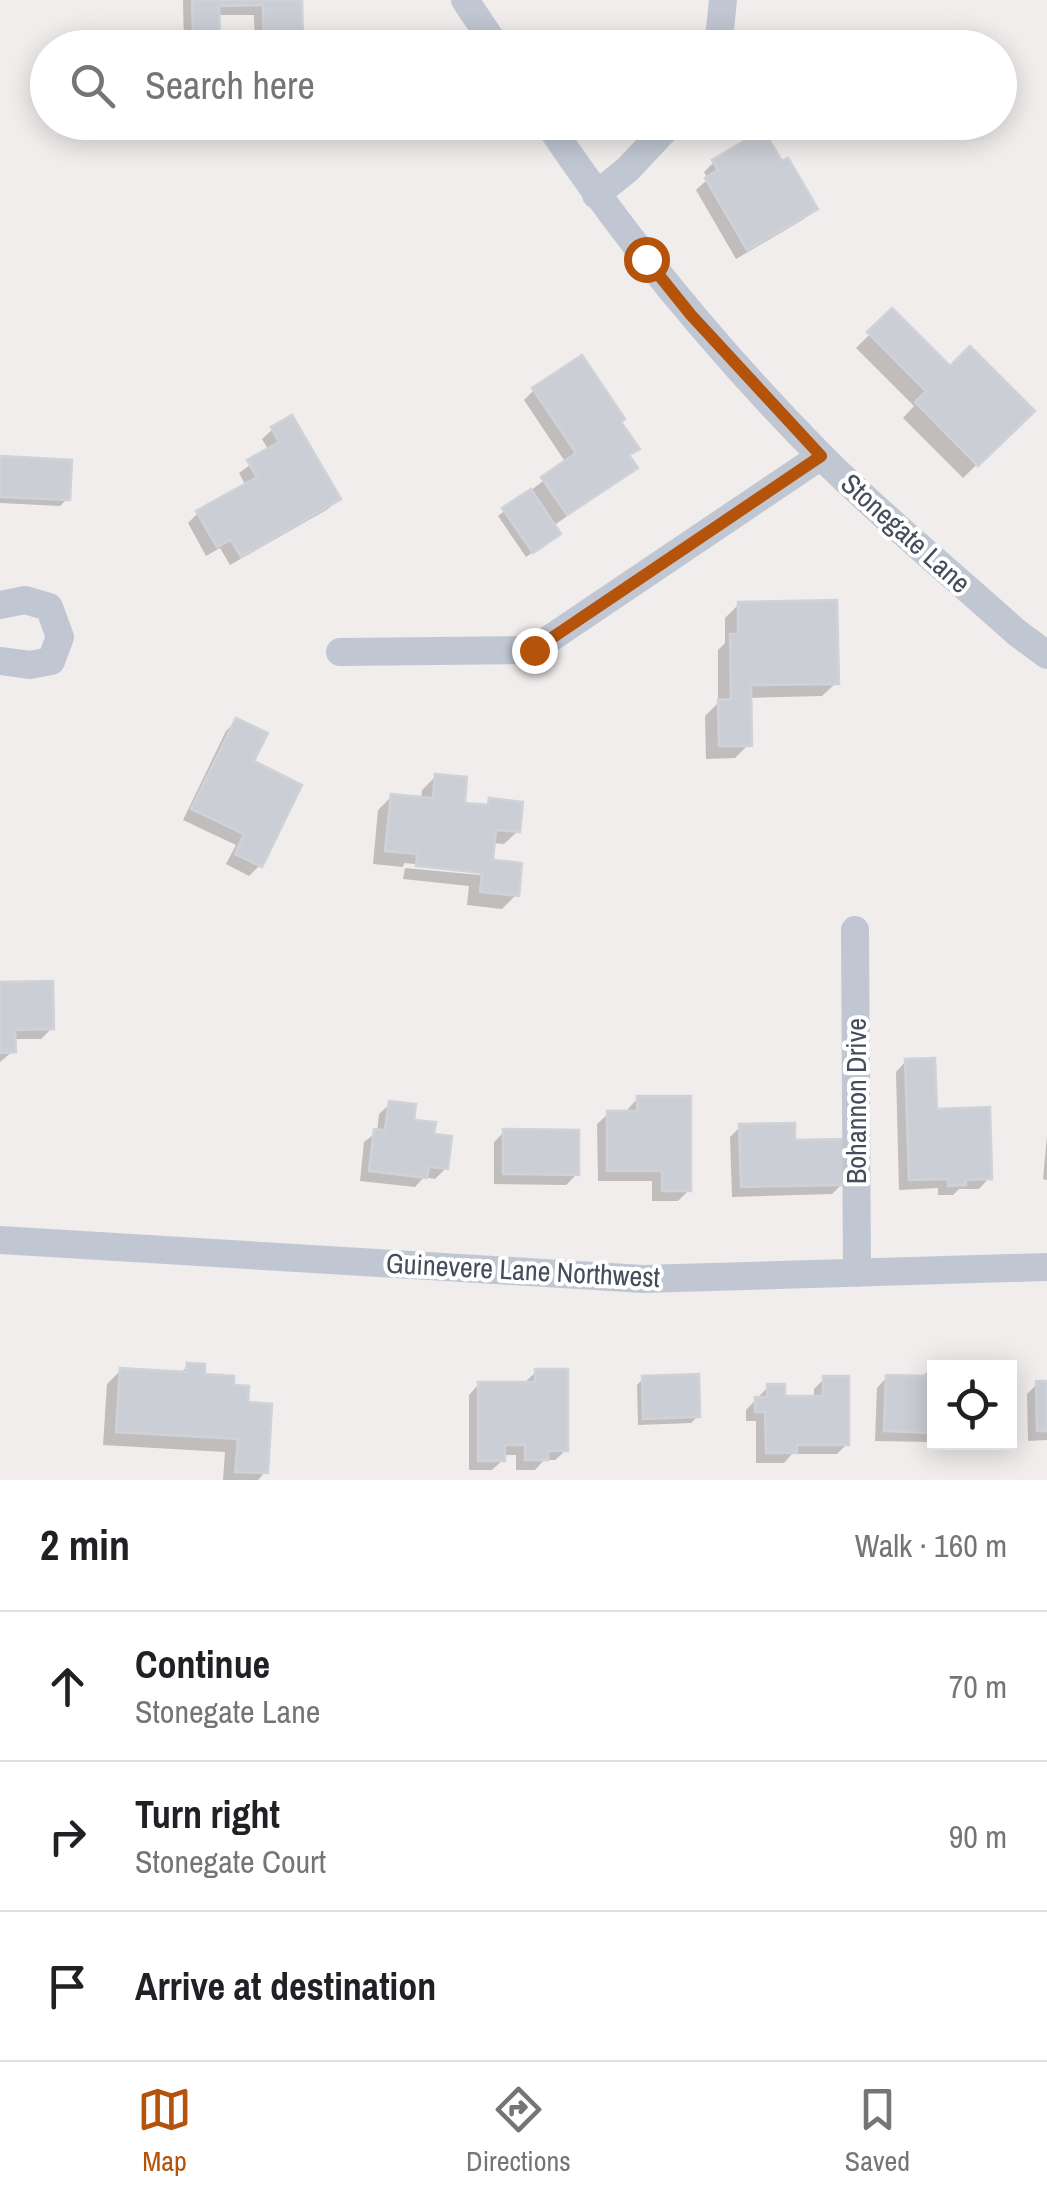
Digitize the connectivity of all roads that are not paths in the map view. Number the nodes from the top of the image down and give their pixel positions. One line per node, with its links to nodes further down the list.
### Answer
1 (465, 0): 3 (street)
2 (723, 0): 4 (street)
3 (485, 30)
4 (720, 30)
5 (559, 140): 7 (street, Stonegate Lane)
6 (655, 140): 7 (street)
7 (596, 196): 8 (street, Stonegate Lane)
8 (821, 456): 10 (street); 11 (street, Stonegate Lane)
9 (0, 604): 12 (street)
10 (340, 652)
11 (1047, 655)
12 (0, 661)
13 (855, 930): 16 (street, Bohannon Drive)
14 (0, 1240): 16 (street, Guinevere Lane Northwest)
15 (1047, 1267): 16 (street, Guinevere Lane Northwest)
16 (858, 1273)

